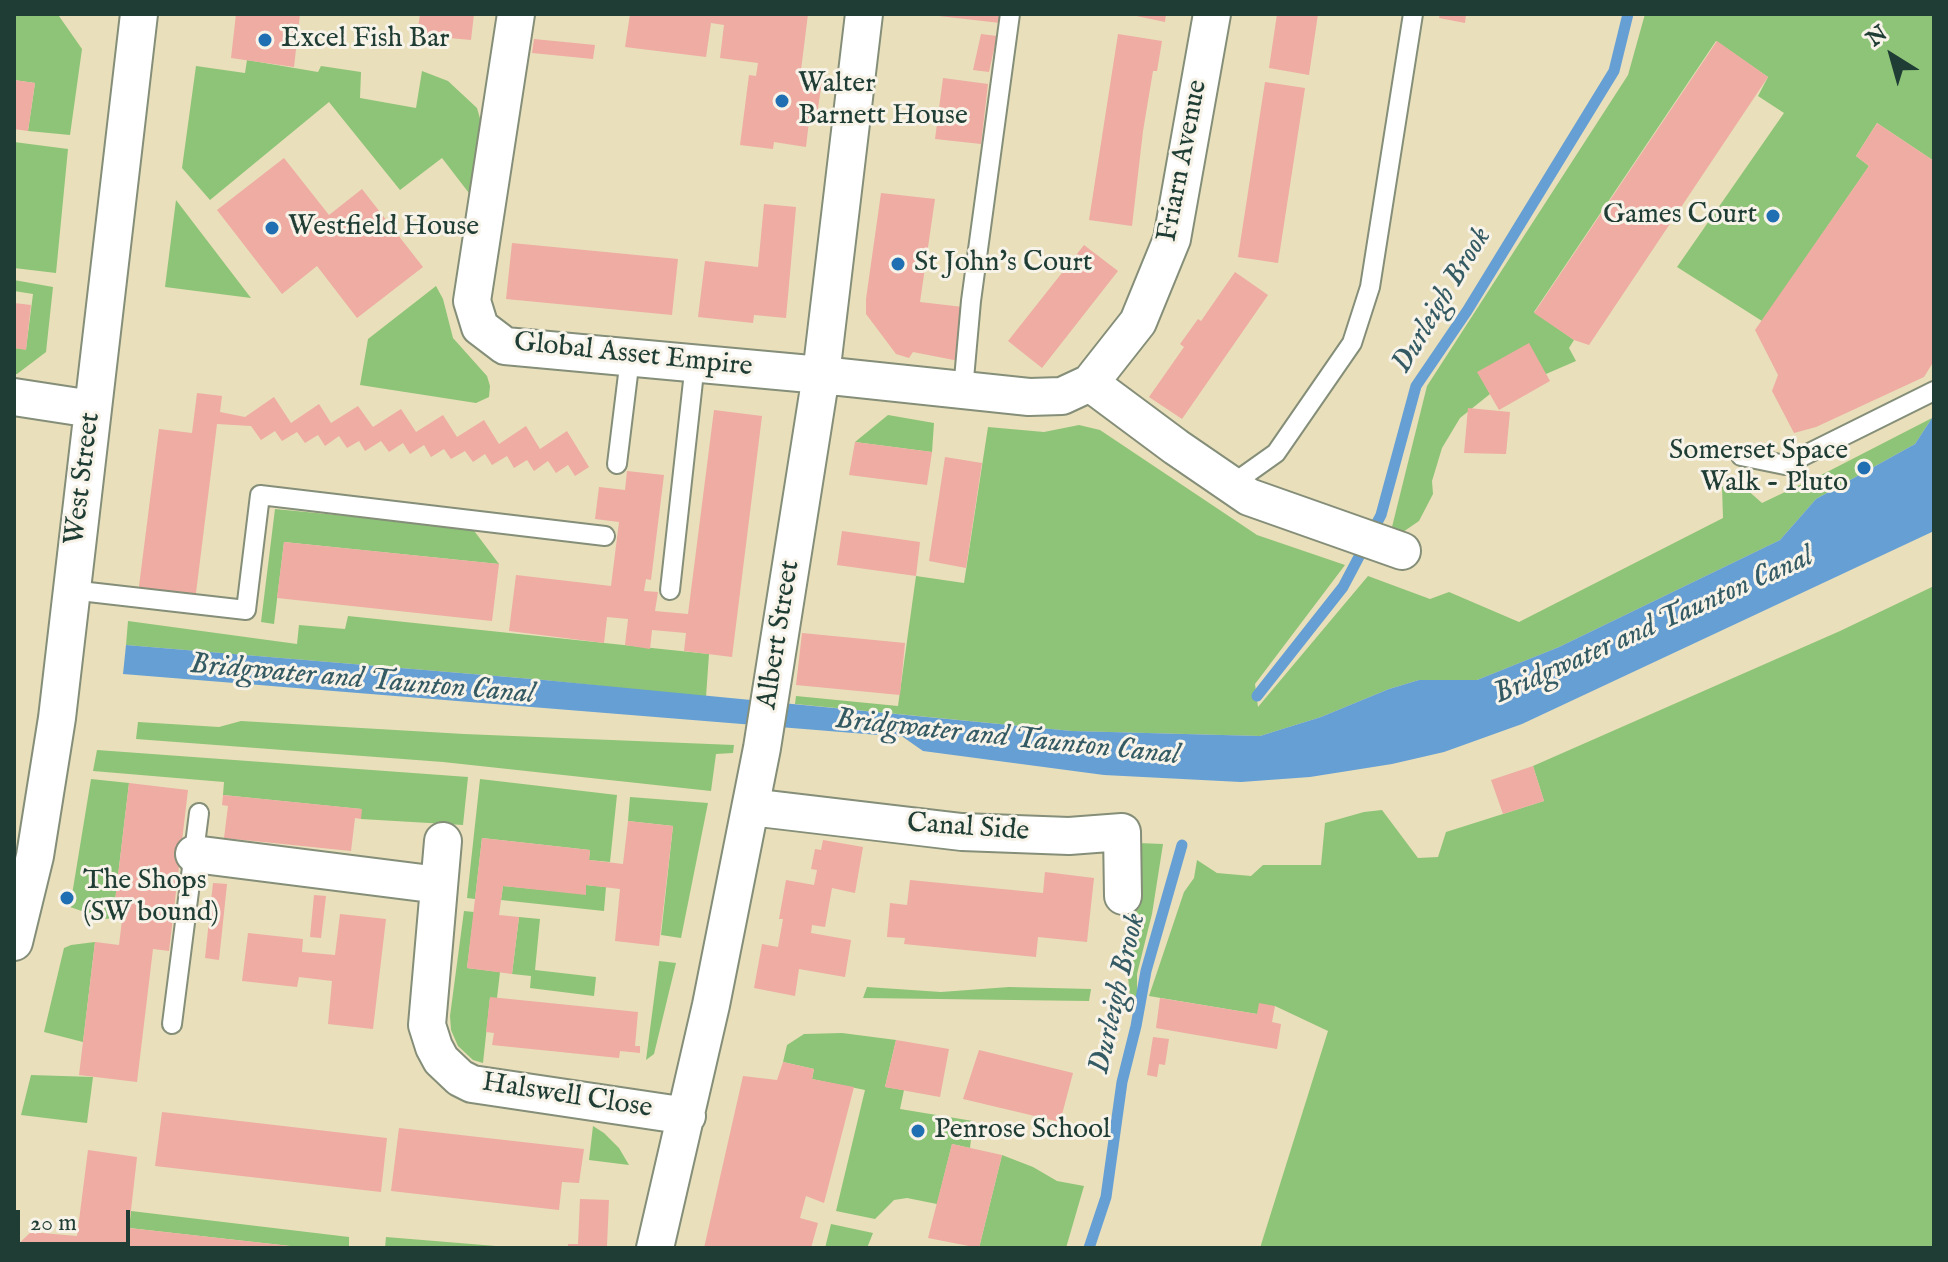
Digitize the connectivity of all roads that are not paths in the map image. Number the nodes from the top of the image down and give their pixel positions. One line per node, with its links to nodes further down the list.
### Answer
1 (139, 14): 14 (street, West Street)
2 (516, 14): 7 (street, Global Asset Empire)
3 (864, 14): 9 (street, Albert Street)
4 (1010, 14): 11 (lane)
5 (1212, 14): 10 (street, Friarn Avenue)
6 (1413, 14): 17 (lane)
7 (630, 358): 8 (street, Global Asset Empire); 16 (lane)
8 (695, 363): 9 (street, Global Asset Empire); 21 (lane)
9 (821, 375): 11 (street); 22 (street, Albert Street)
10 (1090, 383): 11 (street); 17 (street)
11 (963, 390)
12 (1934, 391): 15 (lane)
13 (14, 397): 14 (street)
14 (92, 409): 20 (street, West Street)
15 (1741, 456)
16 (617, 464)
17 (1231, 485): 19 (street)
18 (605, 536): 20 (lane)
19 (1402, 551)
20 (71, 590): 25 (street, West Street)
21 (670, 590)
22 (751, 807): 28 (street, Canal Side); 31 (street, Albert Street)
23 (199, 813): 26 (lane)
24 (443, 841): 27 (street, Halswell Close)
25 (25, 854): 29 (street, West Street)
26 (194, 854): 27 (street); 30 (lane)
27 (439, 885): 31 (street, Halswell Close)
28 (1123, 896)
29 (14, 942)
30 (172, 1024)
31 (687, 1116): 32 (street, Albert Street)
32 (655, 1248)

